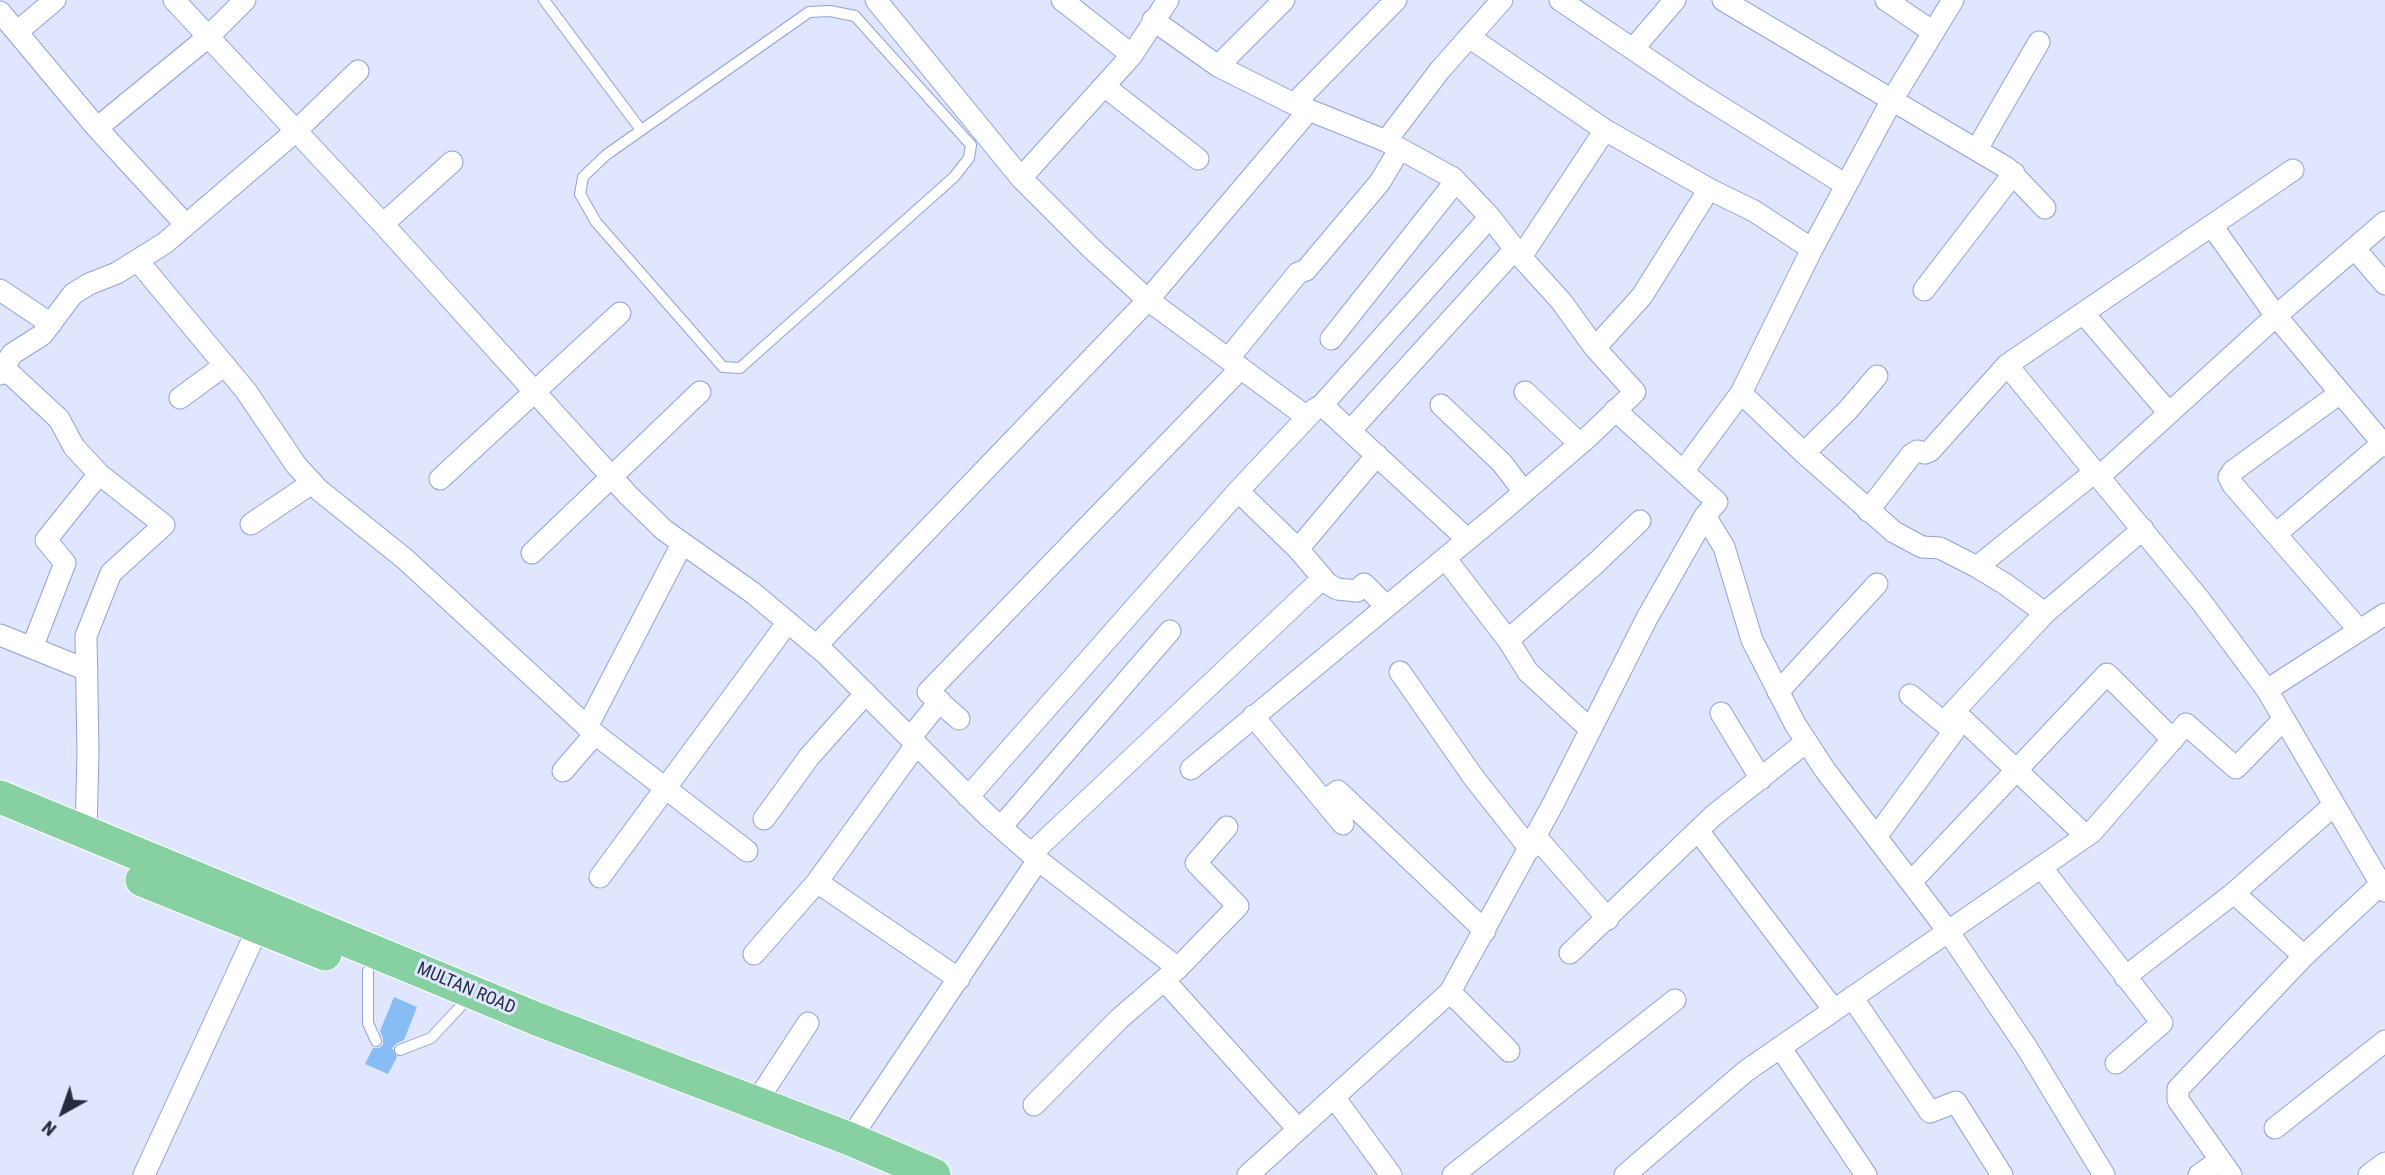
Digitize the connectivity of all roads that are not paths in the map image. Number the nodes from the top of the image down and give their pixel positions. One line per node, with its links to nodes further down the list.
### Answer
1 (55, 0): 17 (street)
2 (174, 0): 19 (street)
3 (245, 0): 19 (street)
4 (544, 0): 30 (lane)
5 (876, 0): 39 (street)
6 (1062, 0): 23 (street)
7 (1168, 0): 16 (street)
8 (1284, 0): 24 (street)
9 (1396, 0): 28 (street)
10 (1502, 0): 20 (street)
11 (1560, 0): 22 (street)
12 (1675, 0): 22 (street)
13 (1723, 0): 27 (street)
14 (1886, 0): 18 (street)
15 (1953, 0): 18 (street)
16 (1153, 20): 23 (street); 24 (street)
17 (7, 27): 29 (street)
18 (1933, 32): 27 (street)
19 (208, 37): 29 (street); 32 (street)
20 (1469, 37): 31 (street); 33 (street)
21 (2039, 42): 34 (street)
22 (1633, 49): 41 (street)
23 (1132, 55): 26 (street)
24 (1219, 66): 28 (street)
25 (358, 71): 32 (street)
26 (1104, 86): 35 (street); 39 (street)
27 (1892, 100): 34 (street); 41 (street)
28 (1302, 107): 33 (street); 56 (street)
29 (97, 128): 47 (street)
30 (641, 130): 30 (lane)
31 (1605, 130): 42 (street); 51 (street)
32 (296, 131): 46 (street); 47 (street)
33 (1392, 146): 40 (street); 63 (street)
34 (1977, 149): 38 (street)
35 (1198, 159)
36 (452, 162): 46 (street)
37 (2293, 170): 48 (street)
38 (2014, 173): 43 (street); 55 (street)
39 (1021, 178): 56 (street)
40 (1456, 181): 44 (street); 61 (street)
41 (1846, 185): 49 (street)
42 (1709, 189): 49 (street); 62 (street)
43 (2045, 208)
44 (1490, 217): 51 (street); 76 (street)
45 (2385, 222): 50 (street)
46 (383, 224): 68 (street)
47 (186, 225): 52 (street)
48 (2212, 226): 58 (street); 59 (street)
49 (1812, 249): 71 (street)
50 (2355, 249): 53 (street); 59 (street)
51 (1518, 252): 62 (street); 78 (street)
52 (138, 261): 60 (street); 64 (street)
53 (2385, 284)
54 (0, 290): 60 (street)
55 (1924, 290)
56 (1148, 300): 63 (street); 113 (street)
57 (620, 313): 68 (street)
58 (2084, 314): 65 (street); 77 (street)
59 (2276, 316): 72 (street); 77 (street)
60 (51, 324): 66 (street)
61 (1331, 339)
62 (1595, 348): 75 (street)
63 (1235, 364): 76 (street); 121 (street)
64 (225, 365): 73 (street); 88 (street)
65 (2007, 365): 84 (street); 91 (street)
66 (2, 371): 85 (street)
67 (1877, 376): 81 (street)
68 (535, 392): 86 (street); 87 (street)
69 (700, 392): 86 (street)
70 (1525, 392): 79 (street)
71 (1741, 393): 81 (street); 83 (street)
72 (2340, 393): 80 (street); 96 (street)
73 (180, 398)
74 (1441, 405): 90 (street)
75 (1615, 410): 79 (street); 83 (street)
76 (1315, 411): 78 (street); 89 (street)
77 (2169, 414): 84 (street)
78 (1351, 430): 82 (street)
79 (1580, 444): 90 (street)
80 (2384, 444): 96 (street)
81 (1804, 453): 91 (street)
82 (1377, 455): 97 (street); 99 (street)
83 (1684, 470): 92 (street)
84 (2098, 473): 95 (street); 102 (street)
85 (99, 474): 114 (street); 115 (street)
86 (611, 476): 98 (street); 100 (street)
87 (440, 480)
88 (312, 483): 94 (street); 128 (street)
89 (1238, 491): 99 (street); 138 (street)
90 (1524, 492): 97 (street)
91 (1868, 511): 102 (street)
92 (1705, 516): 118 (street); 127 (street)
93 (1640, 521): 112 (street)
94 (251, 524)
95 (2143, 529): 106 (street); 117 (street)
96 (2276, 534): 110 (street)
97 (1467, 540): 101 (street)
98 (681, 544): 108 (street); 128 (street)
99 (1298, 549): 103 (street)
100 (532, 553)
101 (1445, 558): 105 (street); 112 (street)
102 (1977, 567): 106 (street)
103 (1323, 578): 105 (street); 152 (street)
104 (1877, 584): 118 (street)
105 (1386, 606): 123 (street)
106 (2045, 613): 124 (street)
107 (2385, 614): 110 (street)
108 (788, 622): 113 (street); 136 (street)
109 (1170, 631): 144 (street)
110 (2359, 631): 117 (street)
111 (0, 635): 114 (street)
112 (1508, 640): 127 (street)
113 (816, 646): 119 (street)
114 (32, 648): 115 (street)
115 (87, 670): 147 (street)
116 (1400, 672): 150 (street)
117 (2267, 691): 126 (street)
118 (1778, 692): 131 (street)
119 (866, 693): 130 (street); 141 (street)
120 (1910, 695): 124 (street)
121 (940, 701): 125 (street); 130 (street)
122 (1721, 713): 135 (street)
123 (1253, 716): 132 (street); 139 (street)
124 (1949, 716): 134 (street); 149 (street)
125 (958, 719)
126 (2284, 719): 129 (street); 140 (street)
127 (1590, 729): 150 (street)
128 (591, 731): 133 (street); 136 (street)
129 (2173, 740): 134 (street); 148 (street)
130 (913, 742): 138 (street); 155 (street)
131 (1806, 742): 135 (street); 149 (street)
132 (1191, 769)
133 (563, 771)
134 (2017, 771): 148 (street); 156 (street)
135 (1762, 779): 146 (street)
136 (666, 788): 151 (street); 154 (street)
137 (0, 797): 147 (main road, MULTAN ROAD)
138 (968, 797): 144 (street)
139 (1324, 801): 143 (street); 161 (street)
140 (2334, 805): 157 (street); 158 (street)
141 (764, 819)
142 (0, 821): 160 (main road, MULTAN ROAD)
143 (1343, 824)
144 (1001, 827): 152 (street)
145 (1227, 827): 167 (street)
146 (1699, 832): 159 (street); 174 (street)
147 (86, 833): 183 (main road, MULTAN ROAD)
148 (2086, 836): 153 (street)
149 (1876, 837): 156 (street)
150 (1533, 843): 159 (street); 161 (street)
151 (747, 851)
152 (1035, 857): 167 (street); 169 (street)
153 (2041, 867): 162 (street); 168 (street)
154 (600, 877)
155 (817, 882): 164 (street); 169 (street)
156 (1911, 882): 162 (street)
157 (2383, 887): 165 (street)
158 (2234, 893): 165 (street); 168 (street)
159 (1608, 919): 163 (street)
160 (258, 928): 166 (main road, MULTAN ROAD); 190 (street)
161 (1485, 931): 170 (street)
162 (1948, 931): 171 (street); 199 (street)
163 (1570, 953)
164 (754, 954)
165 (2304, 956): 189 (street)
166 (369, 971): 173 (main road, MULTAN ROAD); 176 (lane)
167 (1171, 974): 184 (street); 186 (street)
168 (2125, 977): 181 (street)
169 (959, 979): 187 (street)
170 (1450, 992): 180 (street); 182 (street)
171 (1852, 997): 174 (street); 198 (street)
172 (1675, 1000): 195 (street)
173 (461, 1006): 179 (lane); 191 (main road, MULTAN ROAD)
174 (1833, 1010): 178 (street)
175 (808, 1023): 183 (street)
176 (376, 1041)
177 (2385, 1041): 185 (street)
178 (1780, 1047): 196 (street); 197 (street)
179 (400, 1051)
180 (1509, 1051)
181 (2116, 1063)
182 (1334, 1097): 186 (street); 194 (street)
183 (755, 1104): 187 (main road, MULTAN ROAD)
184 (1034, 1105)
185 (2275, 1128)
186 (1298, 1129): 193 (street)
187 (850, 1139): 192 (main road, MULTAN ROAD)
188 (2385, 1163): 201 (street)
189 (2226, 1168): 200 (street)
190 (144, 1175)
191 (892, 1175)
192 (934, 1175)
193 (1248, 1175)
194 (1391, 1175)
195 (1453, 1175)
196 (1625, 1175)
197 (1866, 1175)
198 (2002, 1175)
199 (2104, 1175)
200 (2199, 1175)
201 (2369, 1175)

